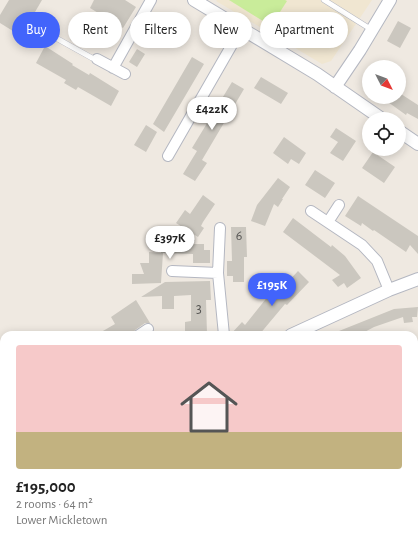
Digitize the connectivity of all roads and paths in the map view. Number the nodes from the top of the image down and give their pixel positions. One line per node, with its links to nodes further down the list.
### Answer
1 (151, 0): 11 (street)
2 (194, 0): 5 (street)
3 (324, 0): 6 (lane)
4 (390, 0): 6 (street)
5 (213, 12)
6 (372, 30): 13 (street)
7 (252, 36): 13 (street)
8 (60, 40): 10 (lane)
9 (230, 48): 17 (street)
10 (97, 59): 11 (street)
11 (113, 68): 12 (street)
12 (125, 74)
13 (335, 87): 14 (street)
14 (372, 112)
15 (406, 136): 16 (street)
16 (418, 144)
17 (168, 156)
18 (339, 205): 20 (street)
19 (311, 211): 20 (street)
20 (328, 222): 25 (street)
21 (220, 228): 23 (street)
22 (172, 271): 23 (street)
23 (218, 273): 28 (street)
24 (418, 279): 25 (street)
25 (389, 290): 29 (street)
26 (148, 329): 27 (street)
27 (145, 331)
28 (224, 331)
29 (300, 331)

